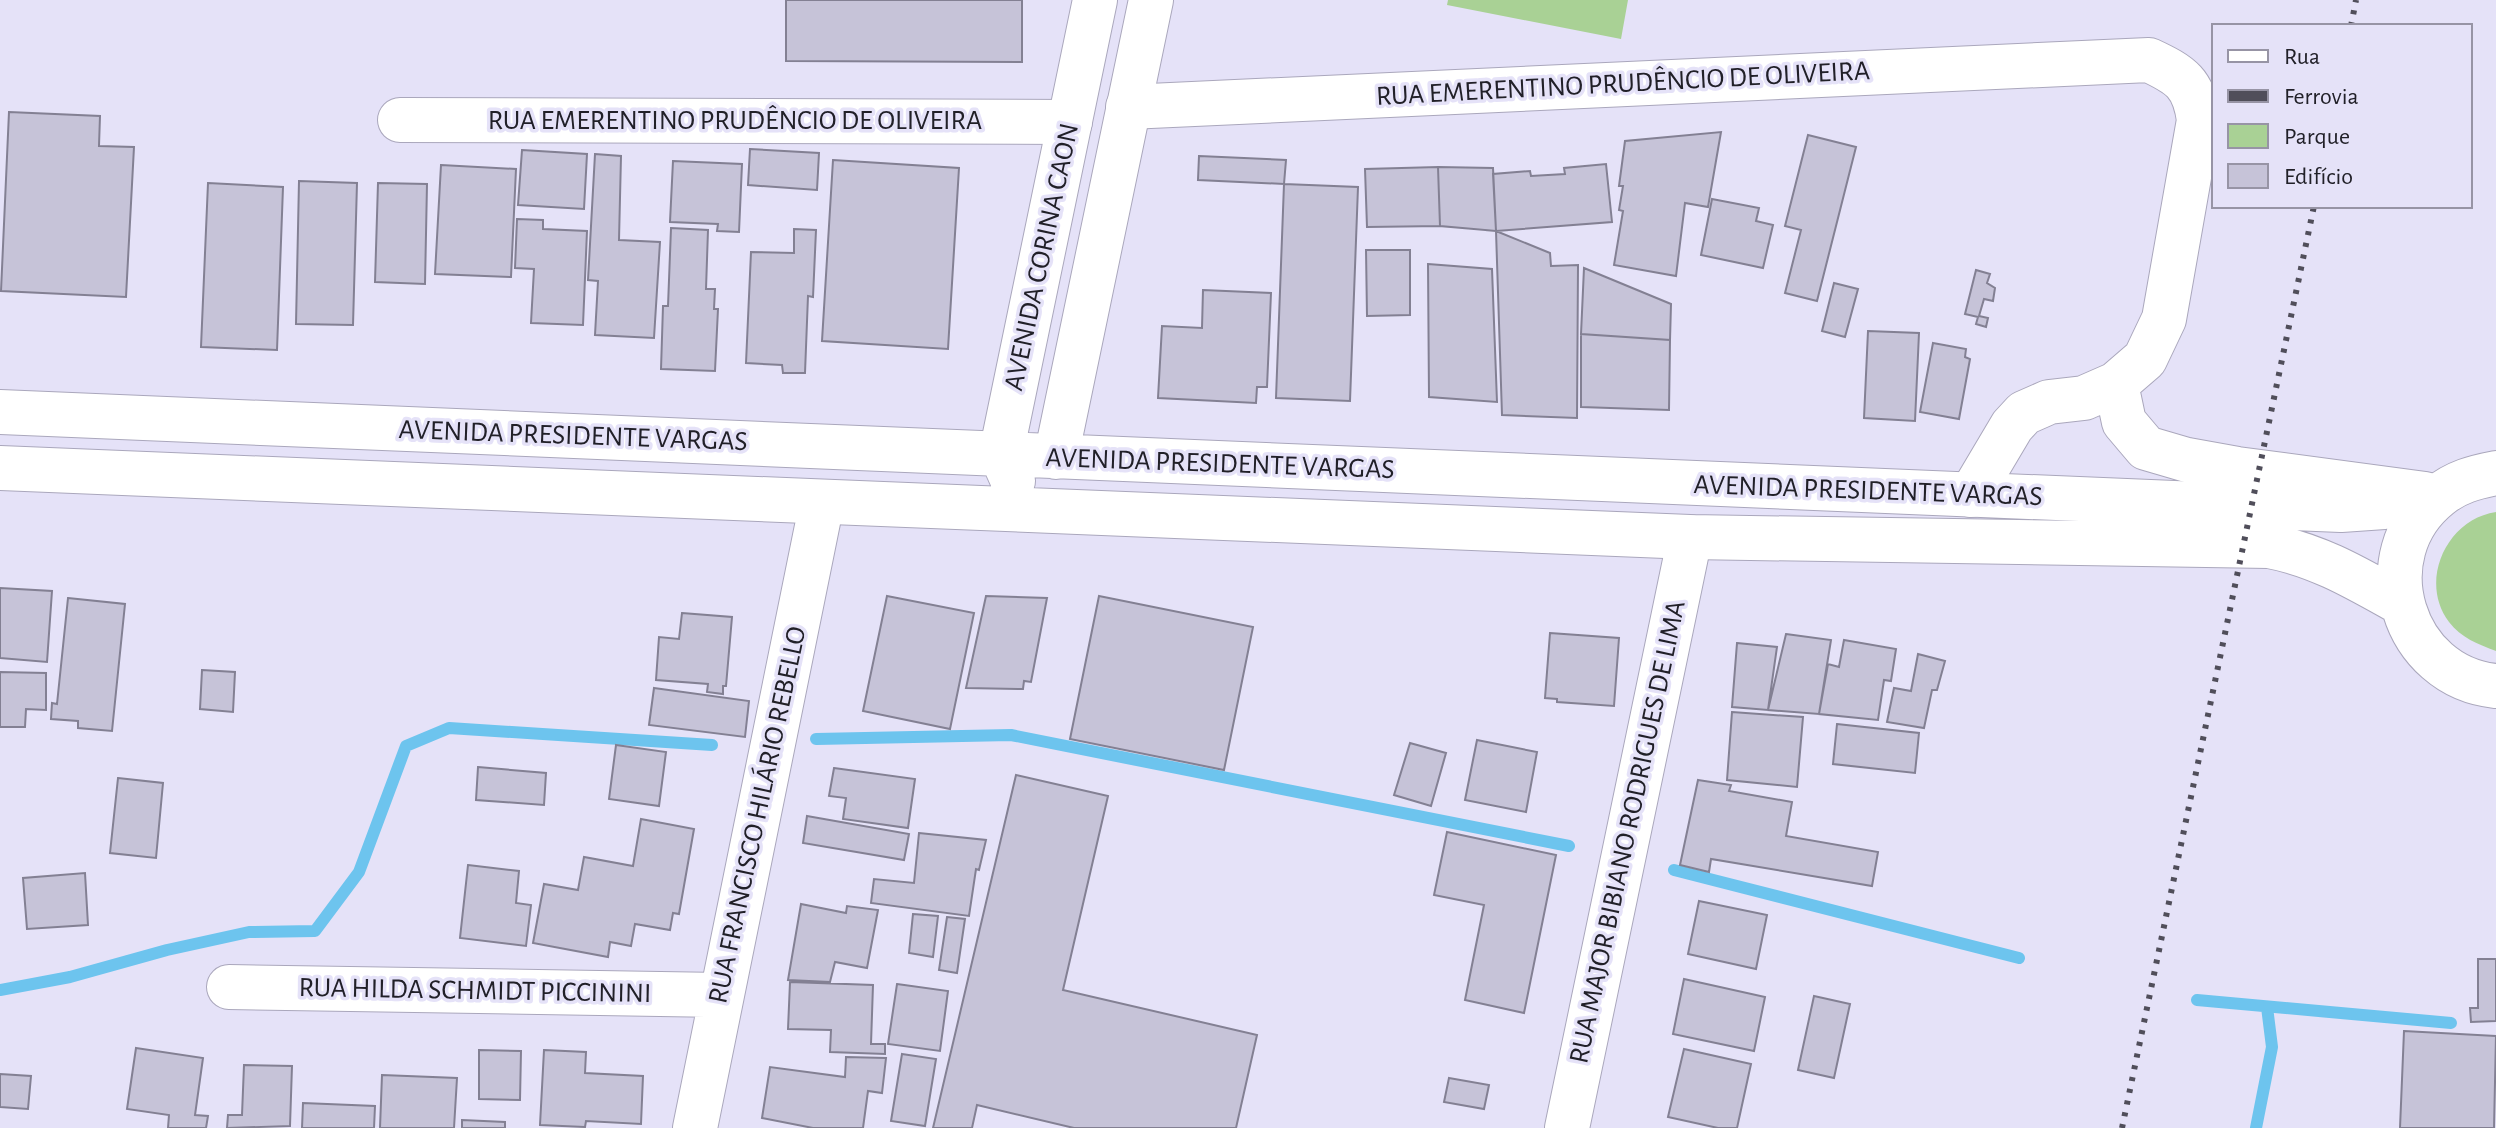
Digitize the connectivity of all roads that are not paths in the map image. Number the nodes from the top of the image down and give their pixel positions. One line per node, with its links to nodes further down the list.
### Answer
1 (1095, 0): 5 (main road, AVENIDA CORINA CAON)
2 (1151, 0): 3 (main road, AVENIDA CORINA CAON)
3 (1128, 107): 6 (main road, RUA EMERENTINO PRUDÊNCIO DE OLIVEIRA); 9 (main road, AVENIDA CORINA CAON)
4 (400, 120): 5 (main road, RUA EMERENTINO PRUDÊNCIO DE OLIVEIRA)
5 (1070, 122): 8 (main road, AVENIDA CORINA CAON)
6 (2116, 384): 12 (main road); 13 (main road)
7 (0, 412): 8 (main road, AVENIDA PRESIDENTE VARGAS)
8 (1001, 454): 9 (main road, AVENIDA PRESIDENTE VARGAS); 15 (main road)
9 (1056, 457): 12 (main road, AVENIDA PRESIDENTE VARGAS)
10 (0, 468): 14 (main road, AVENIDA PRESIDENTE VARGAS)
11 (2496, 473): 13 (main road)
12 (1971, 495): 13 (main road, AVENIDA PRESIDENTE VARGAS)
13 (2439, 496): 17 (main road)
14 (822, 502): 15 (main road, AVENIDA PRESIDENTE VARGAS); 22 (main road, RUA FRANCISCO HILÁRIO REBELLO)
15 (1025, 509): 16 (main road, AVENIDA PRESIDENTE VARGAS)
16 (1690, 537): 17 (main road, AVENIDA PRESIDENTE VARGAS); 24 (main road, RUA MAJOR BIBIANO RODRIGUES DE LIMA)
17 (2401, 603): 18 (main road)
18 (2452, 673): 19 (main road); 20 (main road)
19 (2496, 686)
20 (2496, 713)
21 (229, 987): 22 (main road, RUA HILDA SCHMIDT PICCININI)
22 (721, 995): 23 (main road, RUA FRANCISCO HILÁRIO REBELLO)
23 (695, 1128)
24 (1567, 1128)

